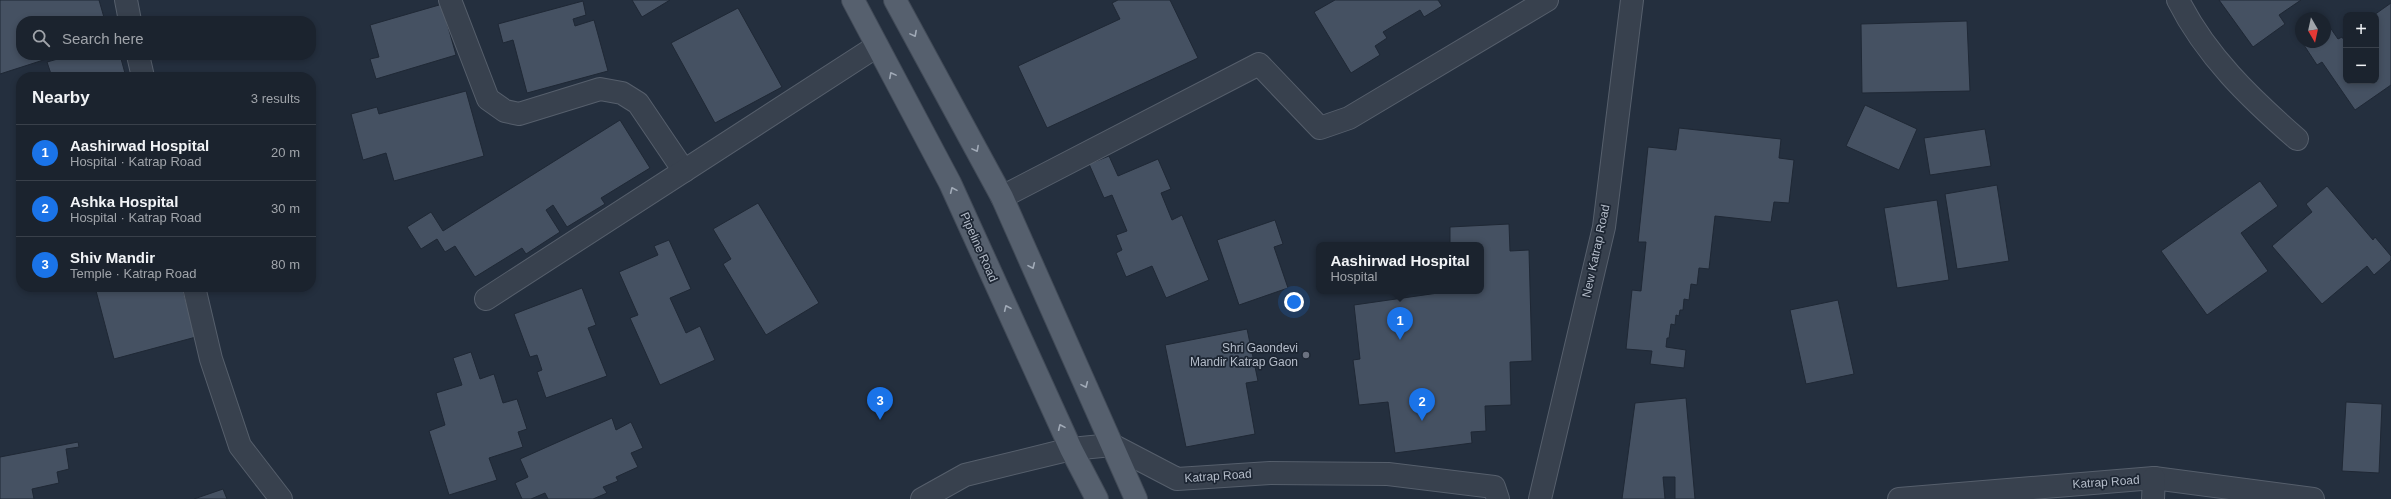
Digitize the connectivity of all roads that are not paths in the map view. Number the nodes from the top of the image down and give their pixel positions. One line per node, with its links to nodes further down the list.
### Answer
1 (126, 0): 8 (street)
2 (450, 0): 13 (street)
3 (853, 0): 9 (main road, Pipeline Road)
4 (896, 0): 14 (main road, one-way to 14)
5 (1547, 0): 14 (street)
6 (1632, 0): 25 (street, New Katrap Road)
7 (2178, 0): 12 (street)
8 (129, 16)
9 (877, 46): 13 (street); 18 (main road, Pipeline Road, one-way to 9)
10 (139, 60): 11 (street)
11 (142, 72)
12 (2296, 139)
13 (684, 171): 16 (street)
14 (1002, 197): 17 (main road, one-way to 17)
15 (195, 292): 20 (street)
16 (486, 299)
17 (1112, 445): 18 (street); 23 (main road); 24 (street, Katrap Road)
18 (1071, 449): 21 (street); 22 (main road, Pipeline Road)
19 (2154, 489): 26 (street, Katrap Road); 27 (street, Katrap Road)
20 (281, 499)
21 (922, 499)
22 (1097, 499)
23 (1136, 499)
24 (1498, 499)
25 (1540, 499)
26 (1899, 499)
27 (2313, 499)

